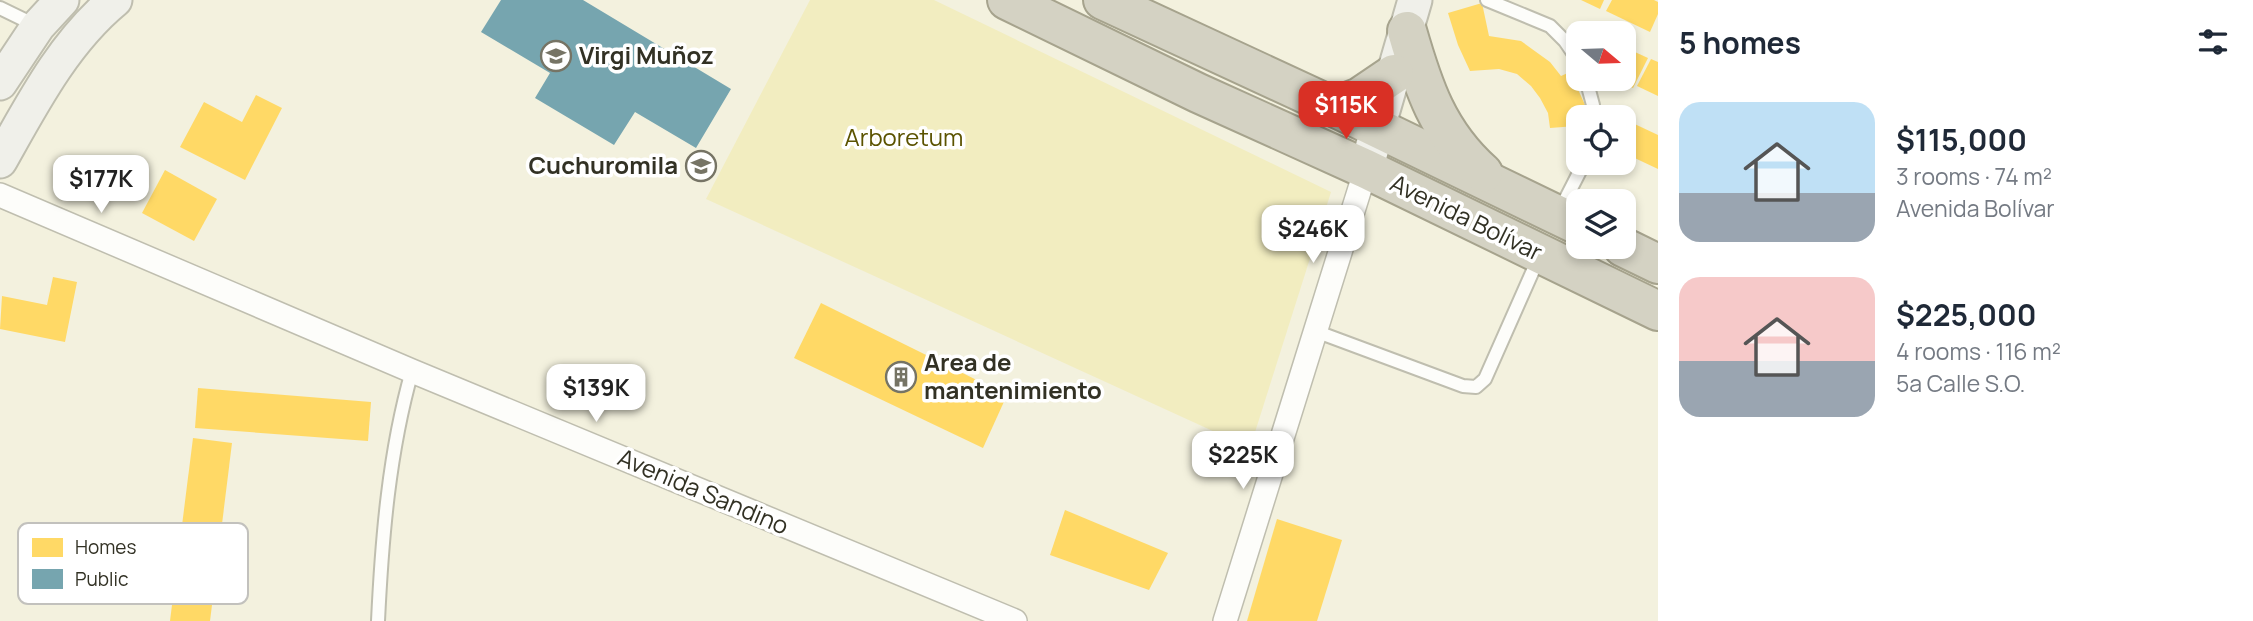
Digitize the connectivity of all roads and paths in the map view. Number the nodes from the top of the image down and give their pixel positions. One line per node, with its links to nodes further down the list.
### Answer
1 (62, 0): 8 (main road)
2 (115, 0): 14 (main road)
3 (1007, 0): 15 (highway, Avenida Bolívar)
4 (1103, 0): 12 (highway, Avenida Bolívar)
5 (1487, 0): 9 (lane)
6 (0, 8): 8 (lane)
7 (1411, 16): 10 (main road); 16 (highway)
8 (38, 26): 11 (main road)
9 (1566, 42)
10 (1394, 74): 12 (highway); 13 (main road)
11 (0, 83)
12 (1334, 107): 13 (highway, Avenida Bolívar)
13 (1378, 128): 15 (main road); 16 (highway, Avenida Bolívar)
14 (0, 161)
15 (1366, 169): 19 (highway, Avenida Bolívar); 23 (street)
16 (1497, 186): 18 (highway, Avenida Bolívar)
17 (0, 195): 24 (street, Avenida Sandino)
18 (1566, 219)
19 (1541, 254): 22 (highway, Avenida Bolívar); 23 (lane)
20 (1636, 254): 21 (highway)
21 (1658, 264)
22 (1658, 311)
23 (1315, 331): 27 (street)
24 (412, 371): 25 (lane); 26 (street, Avenida Sandino)
25 (378, 621)
26 (1015, 621)
27 (1225, 621)

